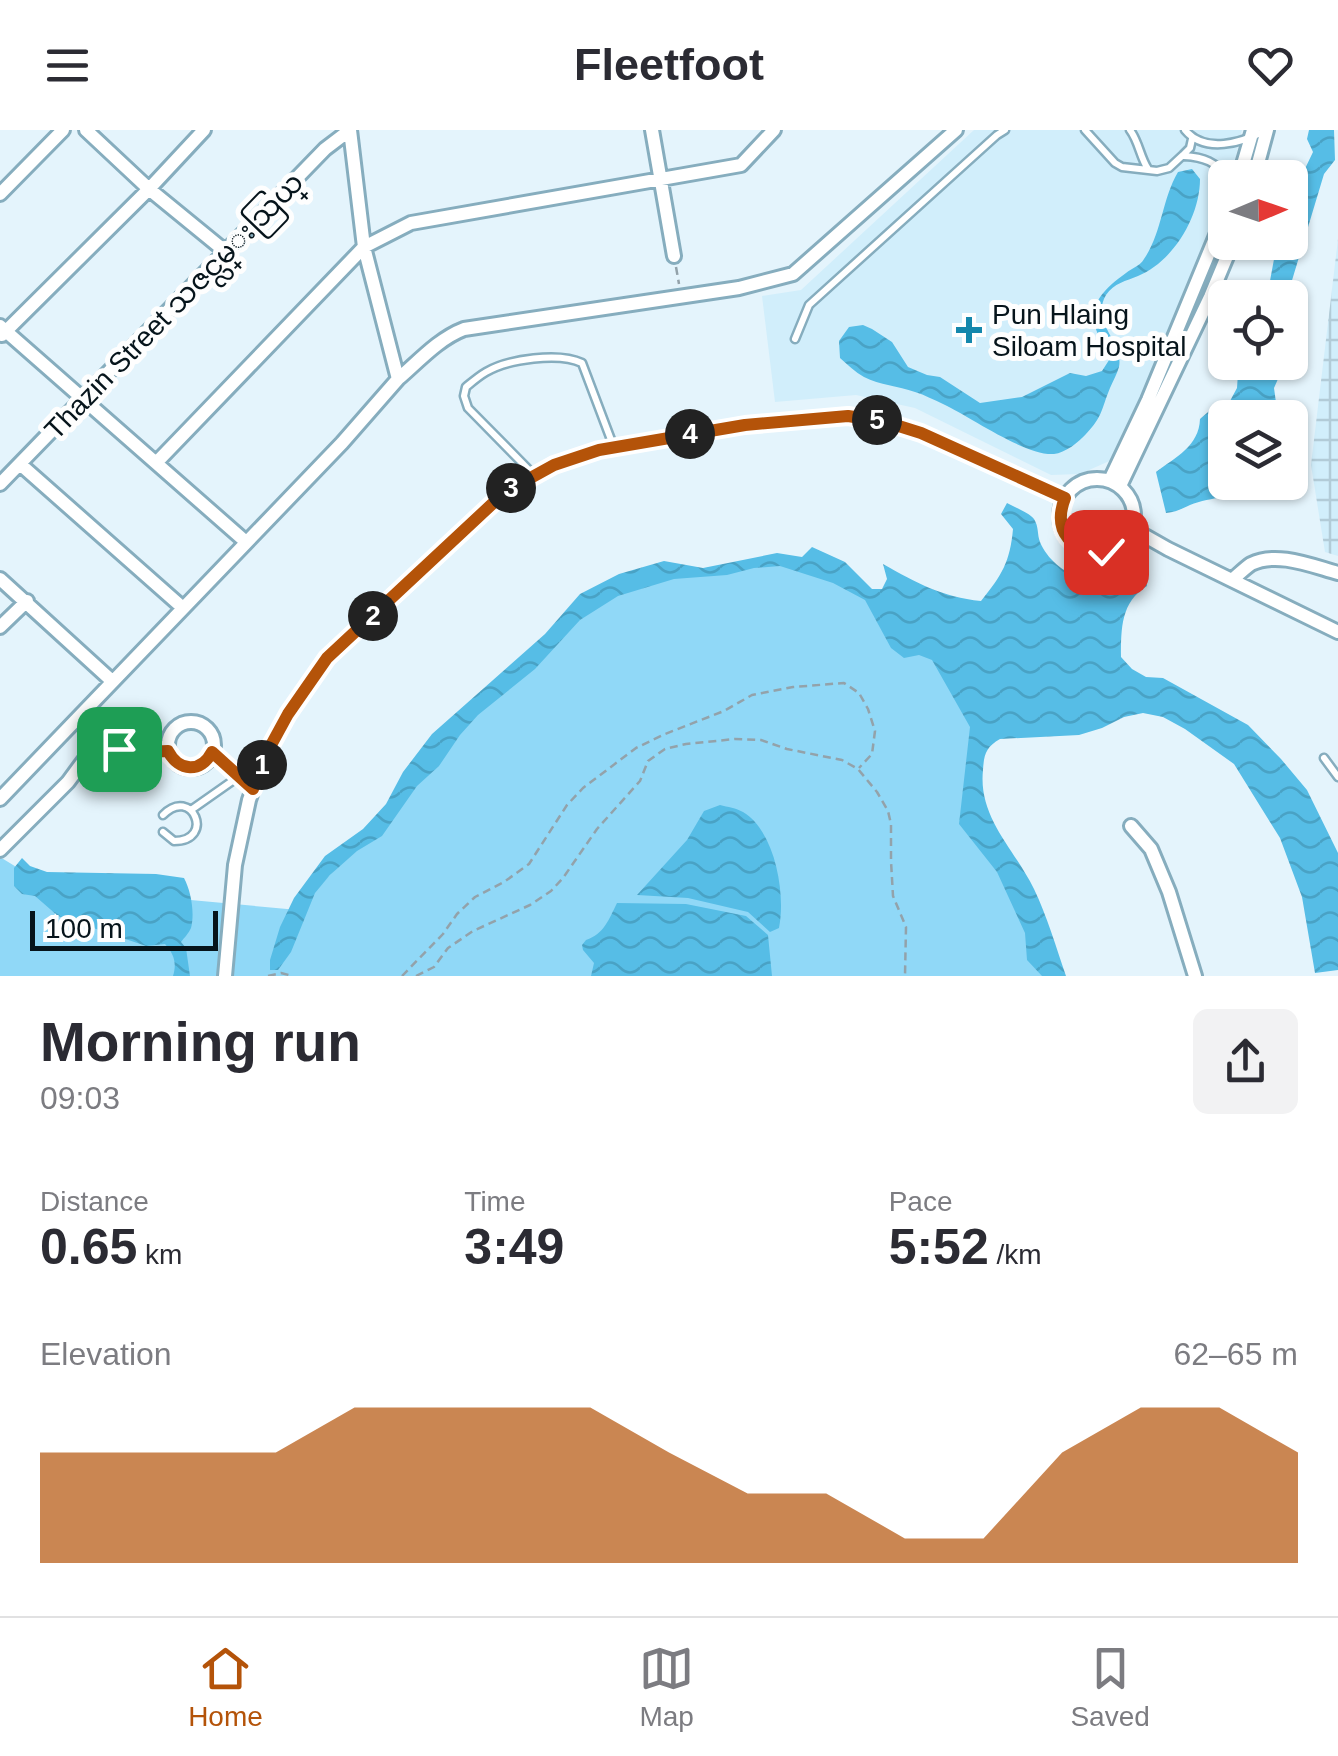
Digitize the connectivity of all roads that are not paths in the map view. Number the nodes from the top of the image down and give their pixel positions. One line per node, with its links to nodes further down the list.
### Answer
1 (63, 130): 22 (street)
2 (86, 130): 21 (street)
3 (204, 130): 21 (street)
4 (350, 130): 23 (street); 24 (street, Thazin Street သဇင္လမ္းသြယ္)
5 (652, 130): 20 (street)
6 (774, 130): 20 (street)
7 (956, 130): 30 (street)
8 (1006, 130): 29 (lane)
9 (1085, 130): 19 (lane)
10 (1130, 130): 19 (lane)
11 (1184, 130): 14 (lane)
12 (1267, 130): 13 (lane); 18 (street)
13 (1252, 134): 14 (lane); 17 (street)
14 (1192, 139): 15 (lane)
15 (1183, 156): 16 (lane); 19 (lane)
16 (1208, 160)
17 (1245, 160)
18 (1259, 160)
19 (1148, 168)
20 (660, 179): 23 (street); 26 (street)
21 (149, 188): 24 (street); 28 (street)
22 (0, 194)
23 (364, 247): 30 (street); 33 (street)
24 (226, 252): 31 (street, Thazin Street သဇင္လမ္းသြယ္)
25 (1208, 255): 36 (street)
26 (674, 256)
27 (1225, 260): 36 (street)
28 (2, 331): 31 (street)
29 (795, 338)
30 (398, 379): 40 (street)
31 (83, 400): 33 (street); 34 (street, Thazin Street သဇင္လမ္းသြယ္)
32 (614, 448): 35 (street); 35 (lane); 38 (street)
33 (156, 463): 40 (street)
34 (20, 464): 37 (street, Thazin Street သဇင္လမ္းသြယ္); 45 (street)
35 (534, 476): 54 (street)
36 (1115, 483): 38 (street); 39 (street)
37 (0, 484)
38 (1065, 498): 39 (street)
39 (1131, 528): 43 (street)
40 (246, 542): 45 (street)
41 (1338, 573): 43 (street)
42 (0, 579): 44 (street)
43 (1232, 580): 47 (street)
44 (26, 602): 46 (street); 48 (street)
45 (183, 608): 48 (street)
46 (0, 628)
47 (1338, 632)
48 (112, 681): 55 (street)
49 (168, 751): 50 (street); 50 (street); 60 (street)
50 (212, 752): 52 (street)
51 (1324, 758): 53 (lane)
52 (238, 777): 54 (street); 56 (lane)
53 (1338, 777)
54 (253, 789): 61 (street)
55 (0, 799)
56 (191, 810): 57 (lane); 59 (lane)
57 (163, 815)
58 (1130, 826): 62 (street)
59 (163, 832)
60 (0, 850)
61 (224, 976)
62 (1195, 976)

